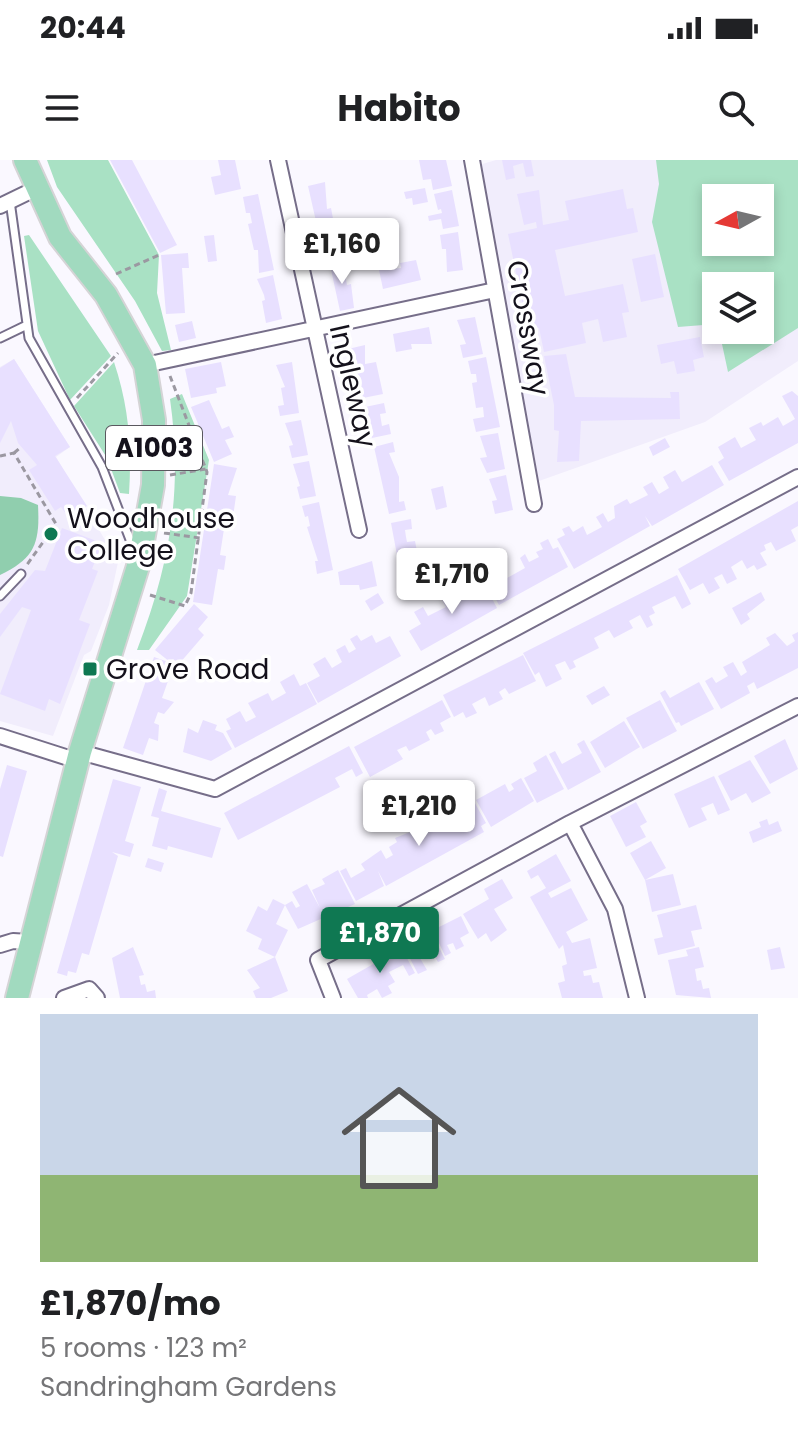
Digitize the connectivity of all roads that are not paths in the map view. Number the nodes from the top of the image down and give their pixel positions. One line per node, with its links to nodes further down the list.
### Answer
1 (25, 160): 4 (main road, A1003)
2 (278, 160): 8 (street, Ingleway)
3 (472, 160): 6 (street, Crossway)
4 (35, 189): 5 (street); 10 (main road, A1003)
5 (5, 203): 7 (lane)
6 (495, 290): 8 (street); 12 (street, Crossway)
7 (27, 325): 9 (lane); 14 (lane)
8 (313, 330): 10 (street); 13 (street, Ingleway)
9 (0, 338)
10 (155, 363): 14 (main road, A1003)
11 (798, 477): 19 (street)
12 (534, 504)
13 (359, 530)
14 (139, 563): 19 (main road, A1003)
15 (21, 574): 16 (lane)
16 (0, 596)
17 (798, 706): 20 (street)
18 (0, 736): 19 (street)
19 (79, 757): 21 (main road, A1003)
20 (570, 823): 26 (street); 27 (street)
21 (29, 942): 22 (street); 23 (main road, A1003)
22 (0, 945)
23 (17, 998)
24 (64, 998): 25 (street)
25 (97, 998)
26 (333, 998)
27 (637, 998)

